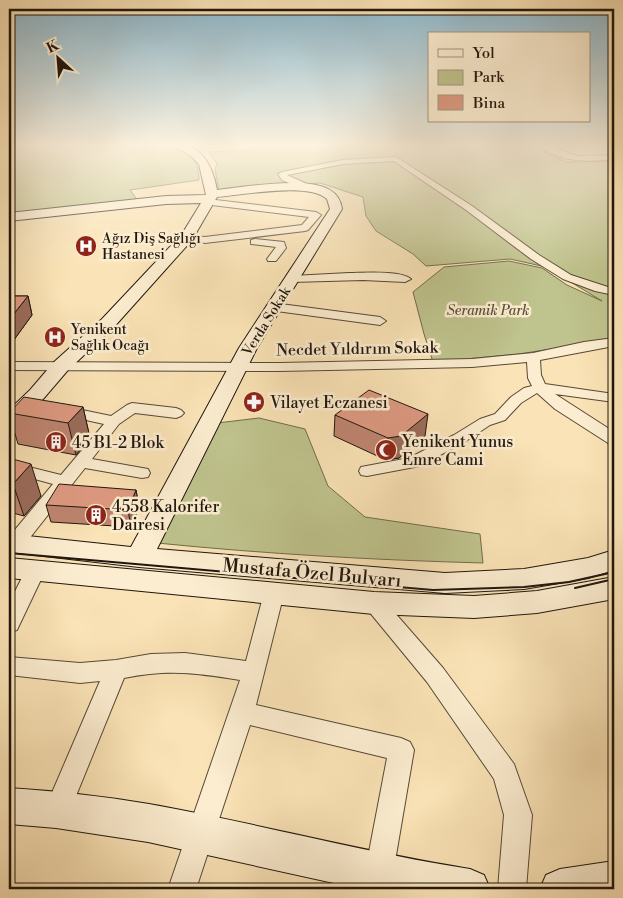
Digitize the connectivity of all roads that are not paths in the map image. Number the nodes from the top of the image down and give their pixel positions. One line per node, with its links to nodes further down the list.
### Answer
1 (210, 187): 4 (main road)
2 (306, 187): 4 (main road, Verda Sokak); 9 (main road, Verda Sokak)
3 (437, 187): 11 (street)
4 (210, 198): 5 (main road, Verda Sokak); 6 (main road); 7 (street)
5 (9, 218)
6 (187, 237): 7 (street); 17 (main road)
7 (205, 240): 8 (street)
8 (272, 259)
9 (292, 279): 10 (street); 12 (main road, Verda Sokak)
10 (405, 279)
11 (614, 292)
12 (273, 307): 13 (street); 18 (main road, Verda Sokak)
13 (380, 322)
14 (614, 342): 15 (street, Necdet Yıldırım Sokak)
15 (534, 357): 18 (street, Necdet Yıldırım Sokak); 19 (street)
16 (9, 366): 17 (street, Necdet Yıldırım Sokak)
17 (61, 366): 18 (street, Necdet Yıldırım Sokak); 23 (main road)
18 (238, 366): 32 (main road, Verda Sokak)
19 (540, 388): 20 (street); 25 (street); 28 (street)
20 (614, 398)
21 (47, 408): 24 (street)
22 (176, 413): 24 (street)
23 (9, 421)
24 (114, 421): 26 (street)
25 (614, 440)
26 (81, 462): 29 (street); 30 (street)
27 (9, 467): 30 (street)
28 (367, 471)
29 (142, 473)
30 (65, 482): 31 (street)
31 (17, 557): 32 (main road, Mustafa Özel Bulvarı); 35 (main road, Mustafa Özel Bulvarı); 37 (street)
32 (139, 557): 33 (main road, Mustafa Özel Bulvarı)
33 (614, 560)
34 (614, 588): 36 (main road, Mustafa Özel Bulvarı)
35 (274, 593): 36 (main road, Mustafa Özel Bulvarı); 40 (street)
36 (374, 603): 49 (street)
37 (9, 624)
38 (9, 666): 39 (street)
39 (116, 670): 40 (street); 43 (street)
40 (254, 672): 41 (street)
41 (243, 713): 44 (street); 45 (street)
42 (9, 806): 43 (main road)
43 (58, 809): 44 (main road)
44 (201, 833): 45 (main road); 47 (street)
45 (379, 873): 48 (main road)
46 (614, 881): 50 (main road)
47 (182, 889)
48 (470, 889)
49 (512, 889)
50 (560, 889)

